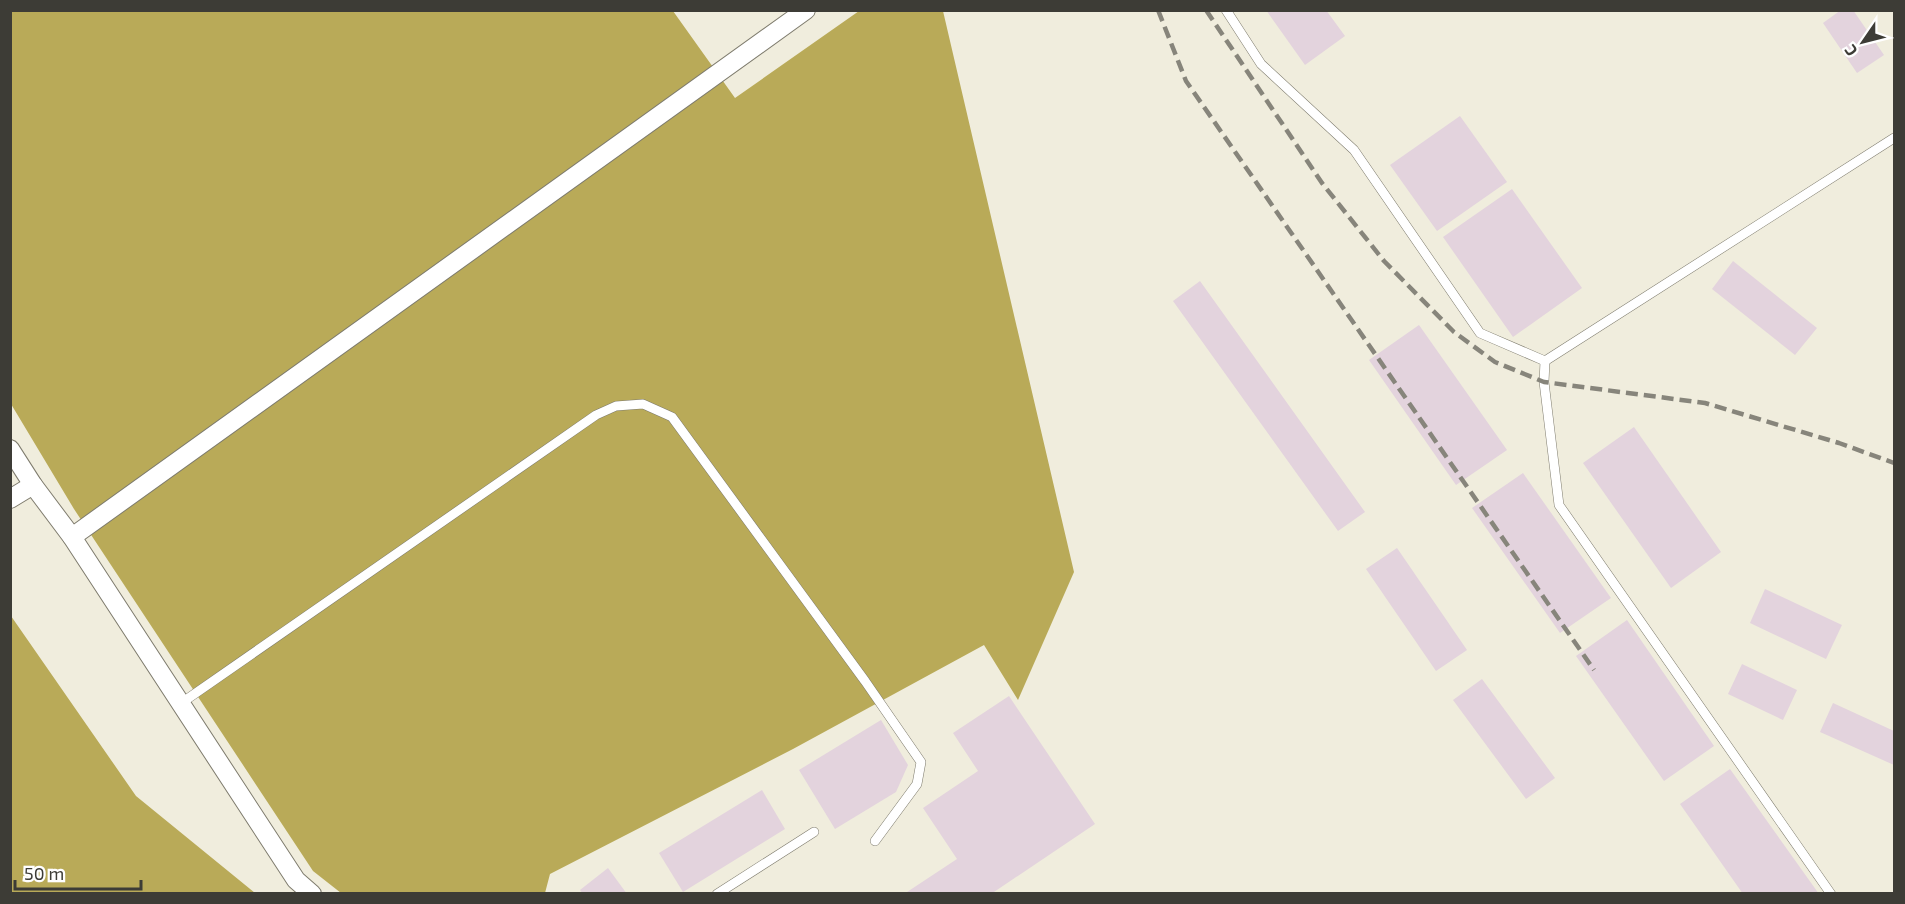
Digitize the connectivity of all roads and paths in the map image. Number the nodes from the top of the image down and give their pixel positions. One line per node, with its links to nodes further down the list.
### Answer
1 (806, 10): 8 (street)
2 (1226, 10): 4 (lane)
3 (1894, 138): 4 (lane)
4 (1545, 361): 14 (lane)
5 (10, 449): 6 (street)
6 (33, 485): 7 (street); 8 (street)
7 (10, 499)
8 (72, 537): 9 (street)
9 (180, 704): 11 (lane); 12 (street)
10 (814, 832): 13 (lane)
11 (875, 841)
12 (312, 894)
13 (717, 894)
14 (1831, 894)

